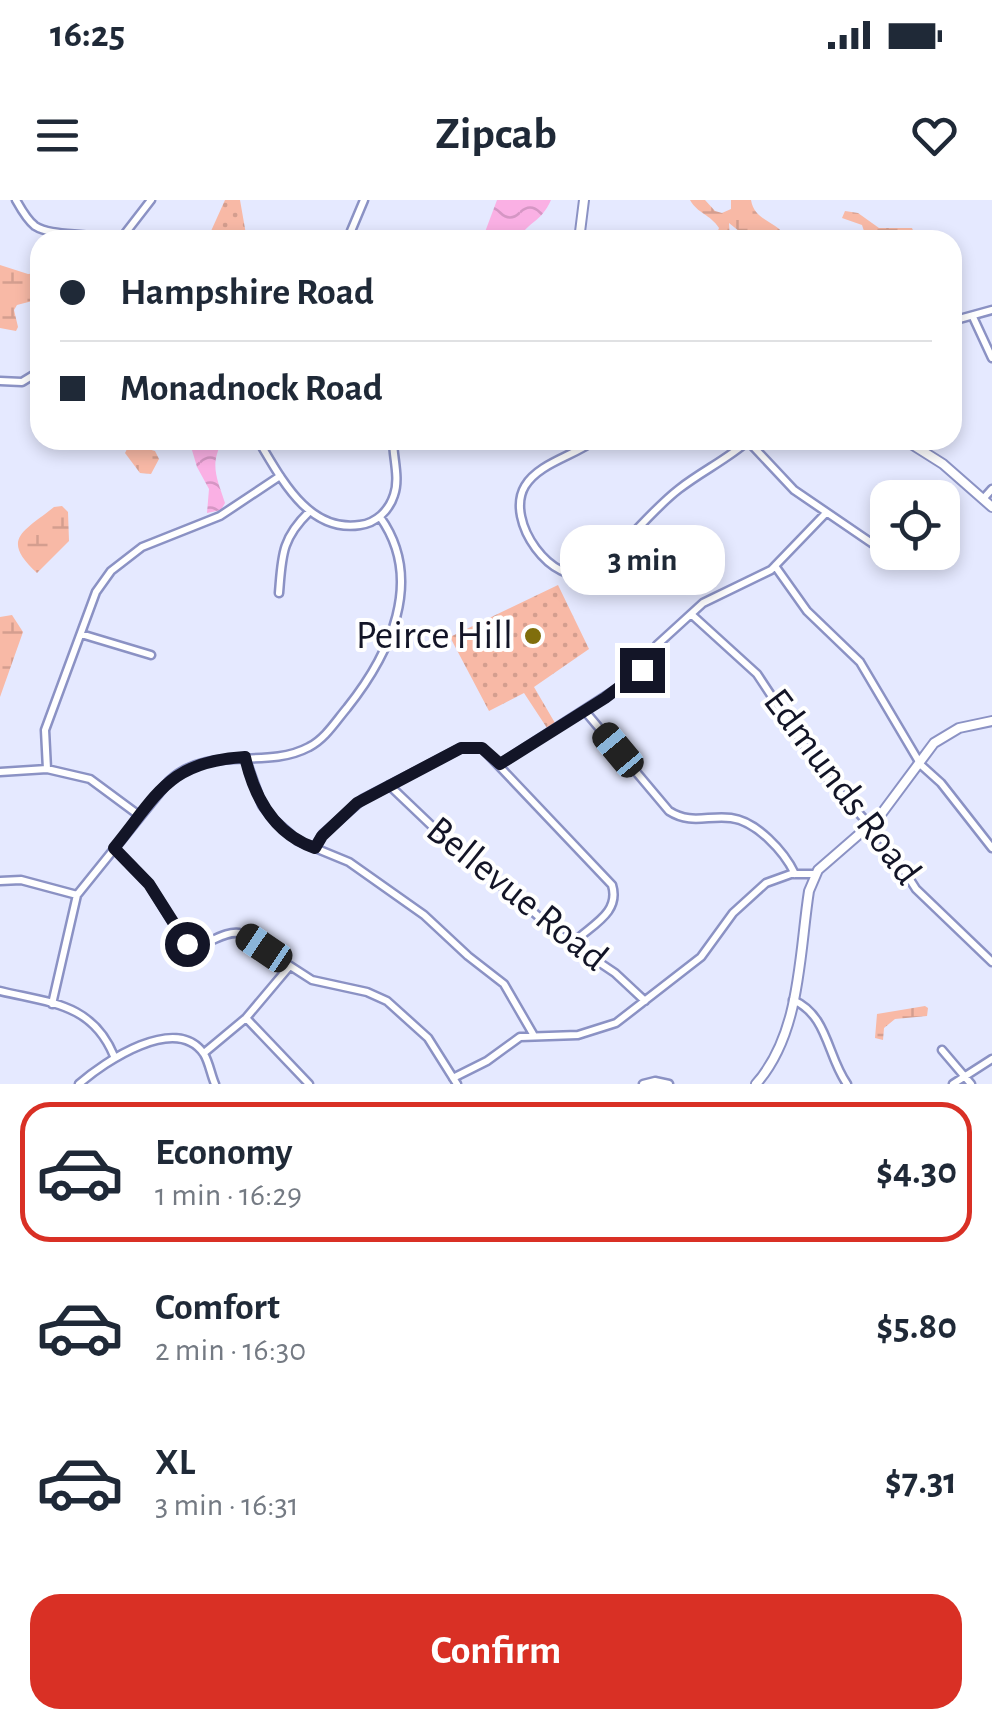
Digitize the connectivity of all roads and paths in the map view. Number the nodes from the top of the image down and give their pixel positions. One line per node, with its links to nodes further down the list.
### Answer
1 (16, 200): 5 (street)
2 (151, 200): 6 (street)
3 (364, 200): 7 (street)
4 (584, 200): 8 (street)
5 (50, 230)
6 (128, 230)
7 (351, 230)
8 (580, 230)
9 (992, 310): 10 (street)
10 (973, 318): 11 (street); 12 (street)
11 (962, 320)
12 (992, 358)
13 (30, 377): 14 (street)
14 (0, 381)
15 (264, 450): 21 (street)
16 (394, 450): 27 (street)
17 (577, 450): 18 (street)
18 (735, 450)
19 (756, 450): 26 (street)
20 (922, 450): 23 (street)
21 (280, 476): 25 (street); 32 (street)
22 (992, 489): 23 (street)
23 (983, 500): 24 (street)
24 (992, 507)
25 (310, 512): 27 (street); 30 (street)
26 (826, 513): 28 (street); 29 (street)
27 (380, 517): 36 (street)
28 (870, 540)
29 (775, 566): 31 (street); 37 (street)
30 (279, 593)
31 (691, 614): 34 (street); 43 (street, Edmunds Road)
32 (81, 634): 33 (street); 39 (street)
33 (151, 655)
34 (584, 710): 38 (street); 47 (street)
35 (992, 721): 37 (street)
36 (245, 757): 42 (street); 45 (street)
37 (920, 762): 43 (street); 46 (street)
38 (500, 764): 41 (street); 51 (street)
39 (47, 769): 40 (street); 42 (street)
40 (0, 772)
41 (390, 785): 45 (street); 51 (street, Bellevue Road)
42 (140, 816): 44 (street)
43 (870, 826): 48 (street); 52 (street, Edmunds Road)
44 (114, 848): 50 (street); 53 (street)
45 (315, 848): 59 (street)
46 (992, 848)
47 (795, 874): 48 (street); 56 (street)
48 (814, 874): 55 (street)
49 (0, 880): 50 (street)
50 (77, 896): 57 (street)
51 (572, 944): 56 (street, Bellevue Road)
52 (992, 962)
53 (289, 967): 58 (street); 64 (street)
54 (0, 991): 57 (street)
55 (792, 1000): 71 (street); 72 (street)
56 (645, 1001): 59 (street)
57 (52, 1004): 62 (street)
58 (246, 1018): 61 (street); 68 (street)
59 (533, 1034): 64 (street)
60 (942, 1050): 65 (street)
61 (204, 1053): 62 (street); 67 (street)
62 (114, 1056): 66 (street)
63 (992, 1060): 65 (street)
64 (455, 1081)
65 (969, 1081): 73 (street)
66 (79, 1084)
67 (214, 1084)
68 (308, 1084)
69 (644, 1084): 70 (street)
70 (669, 1084)
71 (756, 1084)
72 (847, 1084)
73 (954, 1084)

